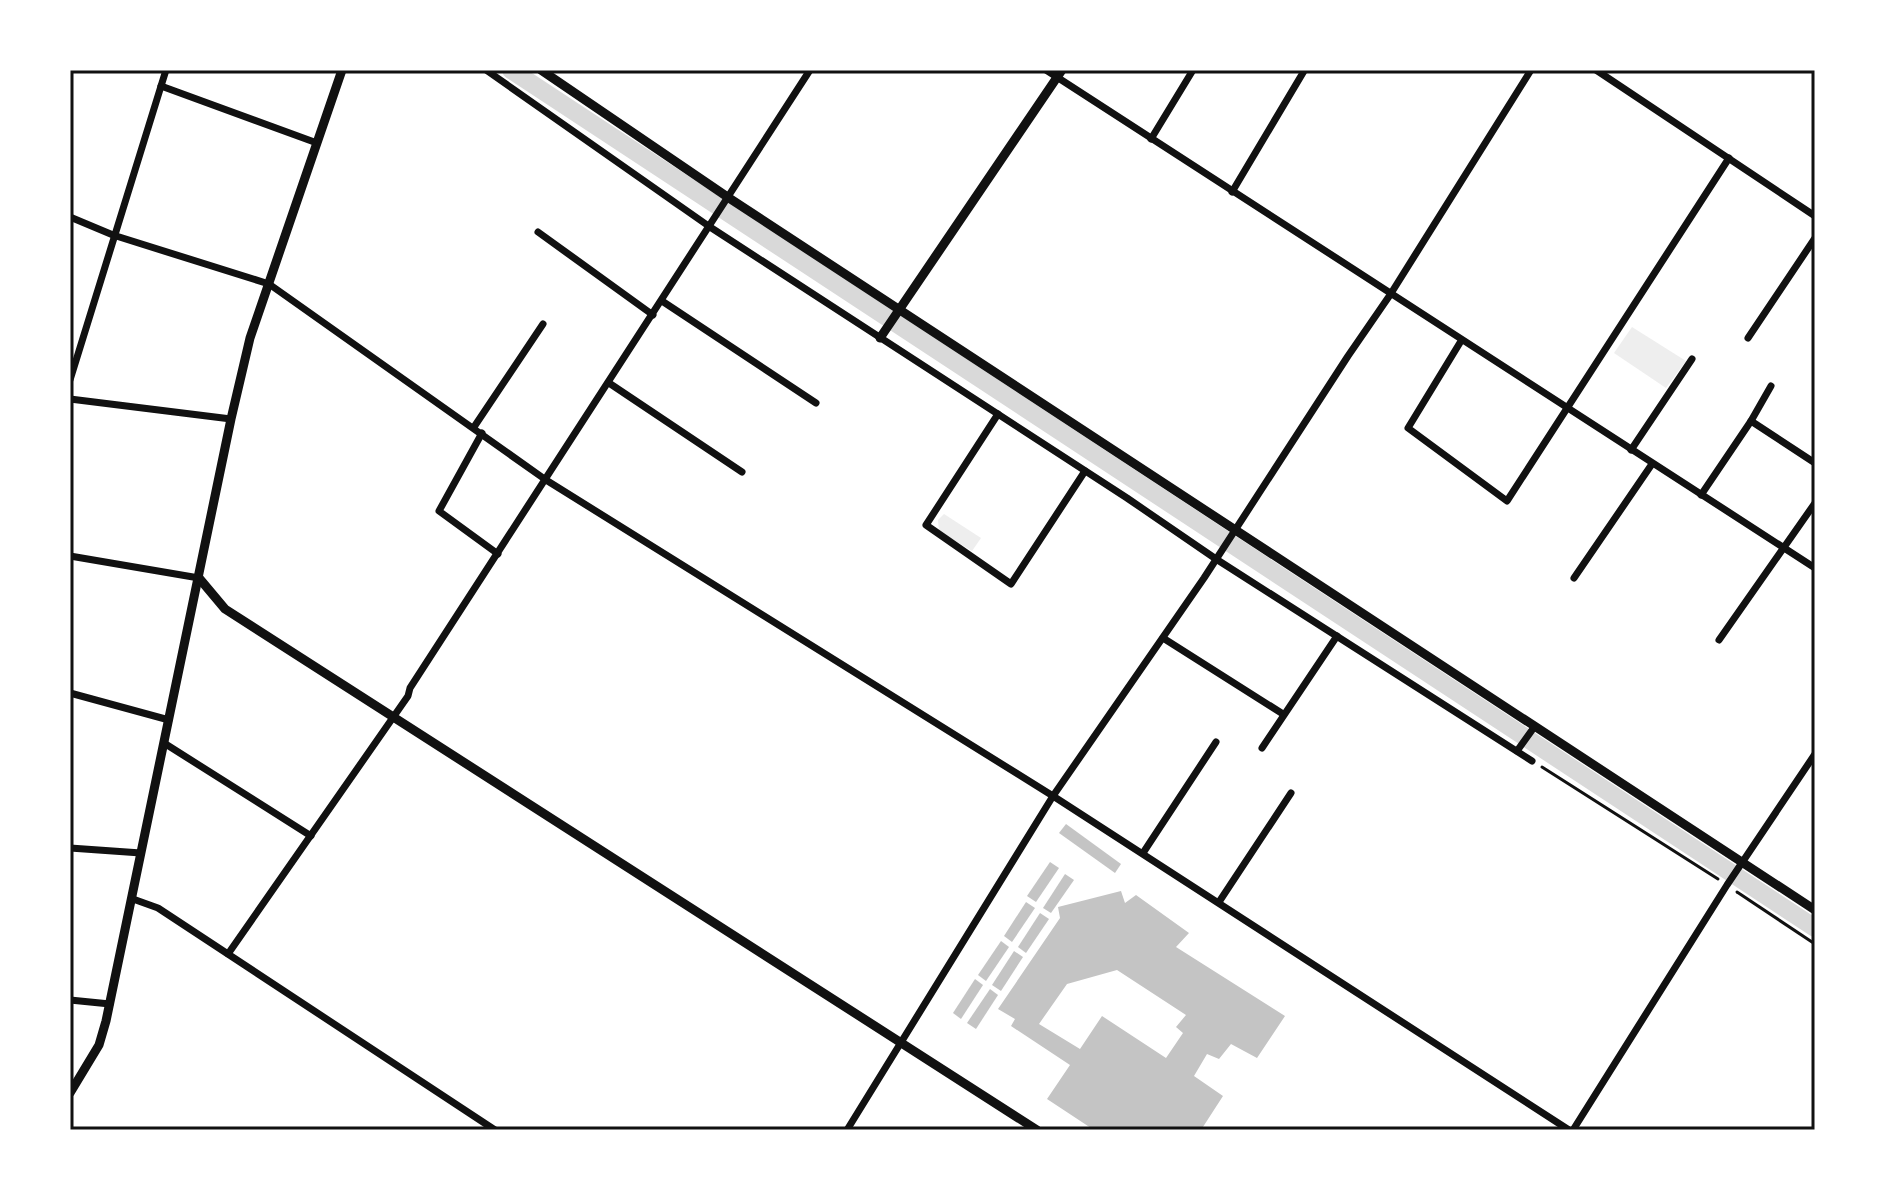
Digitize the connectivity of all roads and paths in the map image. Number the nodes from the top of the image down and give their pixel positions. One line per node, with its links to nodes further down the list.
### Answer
1 (166, 70): 12 (street)
2 (342, 70): 14 (street)
3 (486, 70): 20 (street)
4 (541, 70): 17 (street)
5 (810, 70): 17 (street)
6 (1046, 70): 11 (street)
7 (1193, 70): 13 (street)
8 (1531, 70): 25 (street)
9 (1596, 70): 15 (street)
10 (1304, 71): 16 (street)
11 (1059, 74): 13 (street); 27 (street)
12 (161, 86): 14 (street); 22 (street)
13 (1151, 139): 16 (street)
14 (317, 143): 24 (street)
15 (1729, 158): 18 (street); 39 (street)
16 (1232, 192): 25 (street)
17 (726, 201): 20 (street); 27 (street)
18 (1815, 216)
19 (70, 217): 22 (street)
20 (710, 227): 26 (street); 30 (street)
21 (538, 232): 28 (street)
22 (113, 235): 24 (street); 34 (street)
23 (1815, 238): 31 (street)
24 (269, 284): 41 (street); 43 (street)
25 (1390, 295): 32 (street); 53 (street)
26 (662, 301): 28 (street); 38 (street)
27 (897, 314): 30 (street); 53 (street)
28 (653, 315): 35 (street)
29 (543, 324): 43 (street)
30 (880, 338): 40 (street)
31 (1748, 338)
32 (1461, 341): 39 (street); 39 (street)
33 (1692, 359): 45 (street)
34 (70, 380)
35 (609, 383): 49 (street); 50 (street)
36 (1771, 386): 42 (street)
37 (70, 399): 41 (street)
38 (816, 403)
39 (1568, 409): 45 (street)
40 (998, 414): 48 (street); 48 (street)
41 (231, 419): 59 (street)
42 (1751, 421): 46 (street); 51 (street)
43 (474, 427): 44 (street)
44 (482, 433): 50 (street); 55 (street)
45 (1631, 450): 47 (street)
46 (1815, 463)
47 (1652, 464): 51 (street); 60 (street)
48 (1085, 471): 57 (street)
49 (742, 472)
50 (546, 480): 55 (street); 76 (street)
51 (1701, 495): 54 (street)
52 (1815, 503): 54 (street)
53 (1232, 534): 57 (street); 68 (street)
54 (1782, 547): 58 (street); 63 (street)
55 (498, 554): 66 (street)
56 (70, 556): 59 (street)
57 (1216, 559): 61 (street); 62 (street)
58 (1815, 568)
59 (199, 578): 66 (street); 67 (street)
60 (1574, 578)
61 (1337, 636): 65 (street); 72 (street)
62 (1163, 638): 65 (street); 76 (street)
63 (1719, 640)
64 (70, 693): 67 (street)
65 (1283, 714): 71 (street)
66 (394, 717): 77 (street); 90 (street)
67 (169, 720): 70 (street)
68 (1535, 726): 72 (street); 81 (street)
69 (1216, 742): 80 (street)
70 (164, 743): 77 (street); 79 (street)
71 (1262, 748)
72 (1520, 748): 74 (street)
73 (1815, 754): 81 (street)
74 (1532, 761): 82 (path)
75 (1291, 793): 84 (street)
76 (1053, 796): 80 (street); 90 (street)
77 (311, 836): 87 (street)
78 (70, 848): 79 (street)
79 (141, 853): 83 (street)
80 (1143, 853): 84 (street)
81 (1744, 862): 82 (street); 85 (street)
82 (1732, 879): 86 (path); 95 (street)
83 (133, 899): 87 (street); 89 (street)
84 (1219, 902): 95 (street)
85 (1815, 910)
86 (1815, 944)
87 (228, 954): 92 (street)
88 (70, 1000): 89 (street)
89 (110, 1004): 91 (street)
90 (901, 1042): 93 (street); 94 (street)
91 (70, 1093)
92 (495, 1130)
93 (847, 1130)
94 (1037, 1130)
95 (1571, 1130)

